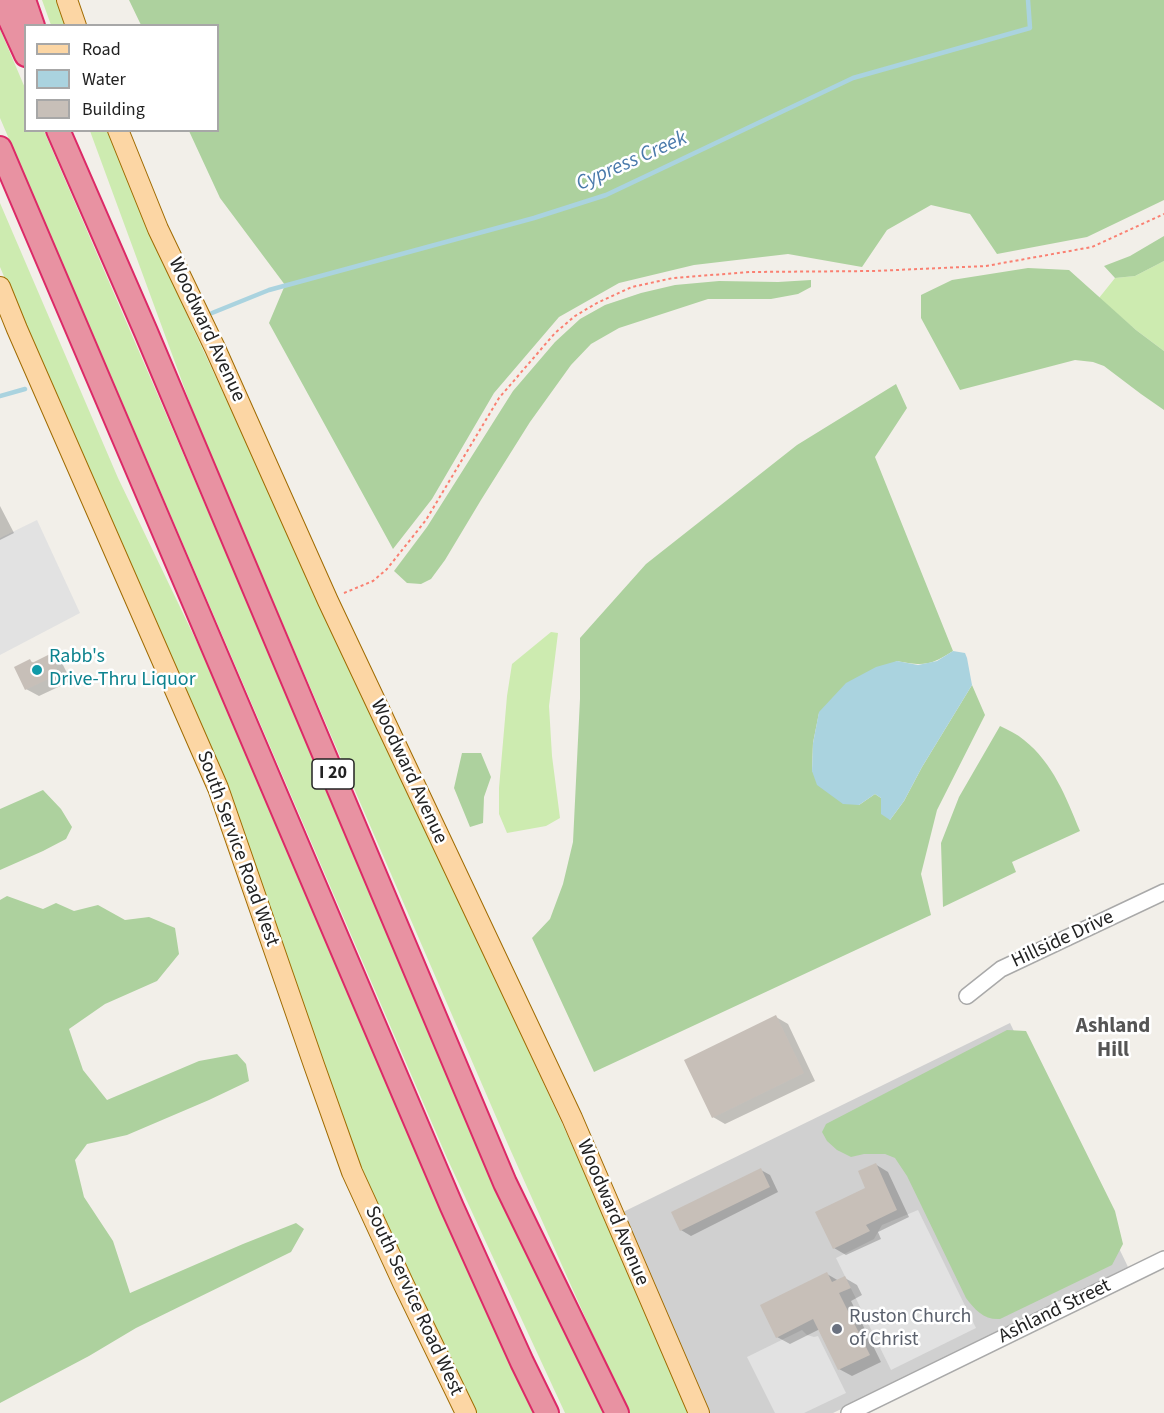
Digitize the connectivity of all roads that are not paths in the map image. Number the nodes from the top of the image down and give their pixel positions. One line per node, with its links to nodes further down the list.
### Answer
1 (1, 0): 6 (highway)
2 (24, 0): 4 (highway)
3 (67, 0): 5 (main road)
4 (32, 24)
5 (75, 24)
6 (24, 52)
7 (59, 132): 13 (highway, I 20)
8 (69, 132): 13 (highway)
9 (119, 132): 21 (main road, Woodward Avenue)
10 (0, 148): 12 (highway)
11 (0, 155): 12 (highway)
12 (24, 204): 19 (highway)
13 (101, 227): 20 (highway, I 20)
14 (0, 287): 18 (main road, South Service Road West)
15 (1164, 892): 16 (street, Hillside Drive)
16 (968, 996)
17 (1164, 1259): 22 (street, Ashland Street)
18 (466, 1413)
19 (547, 1413)
20 (617, 1413)
21 (699, 1413)
22 (849, 1413)

